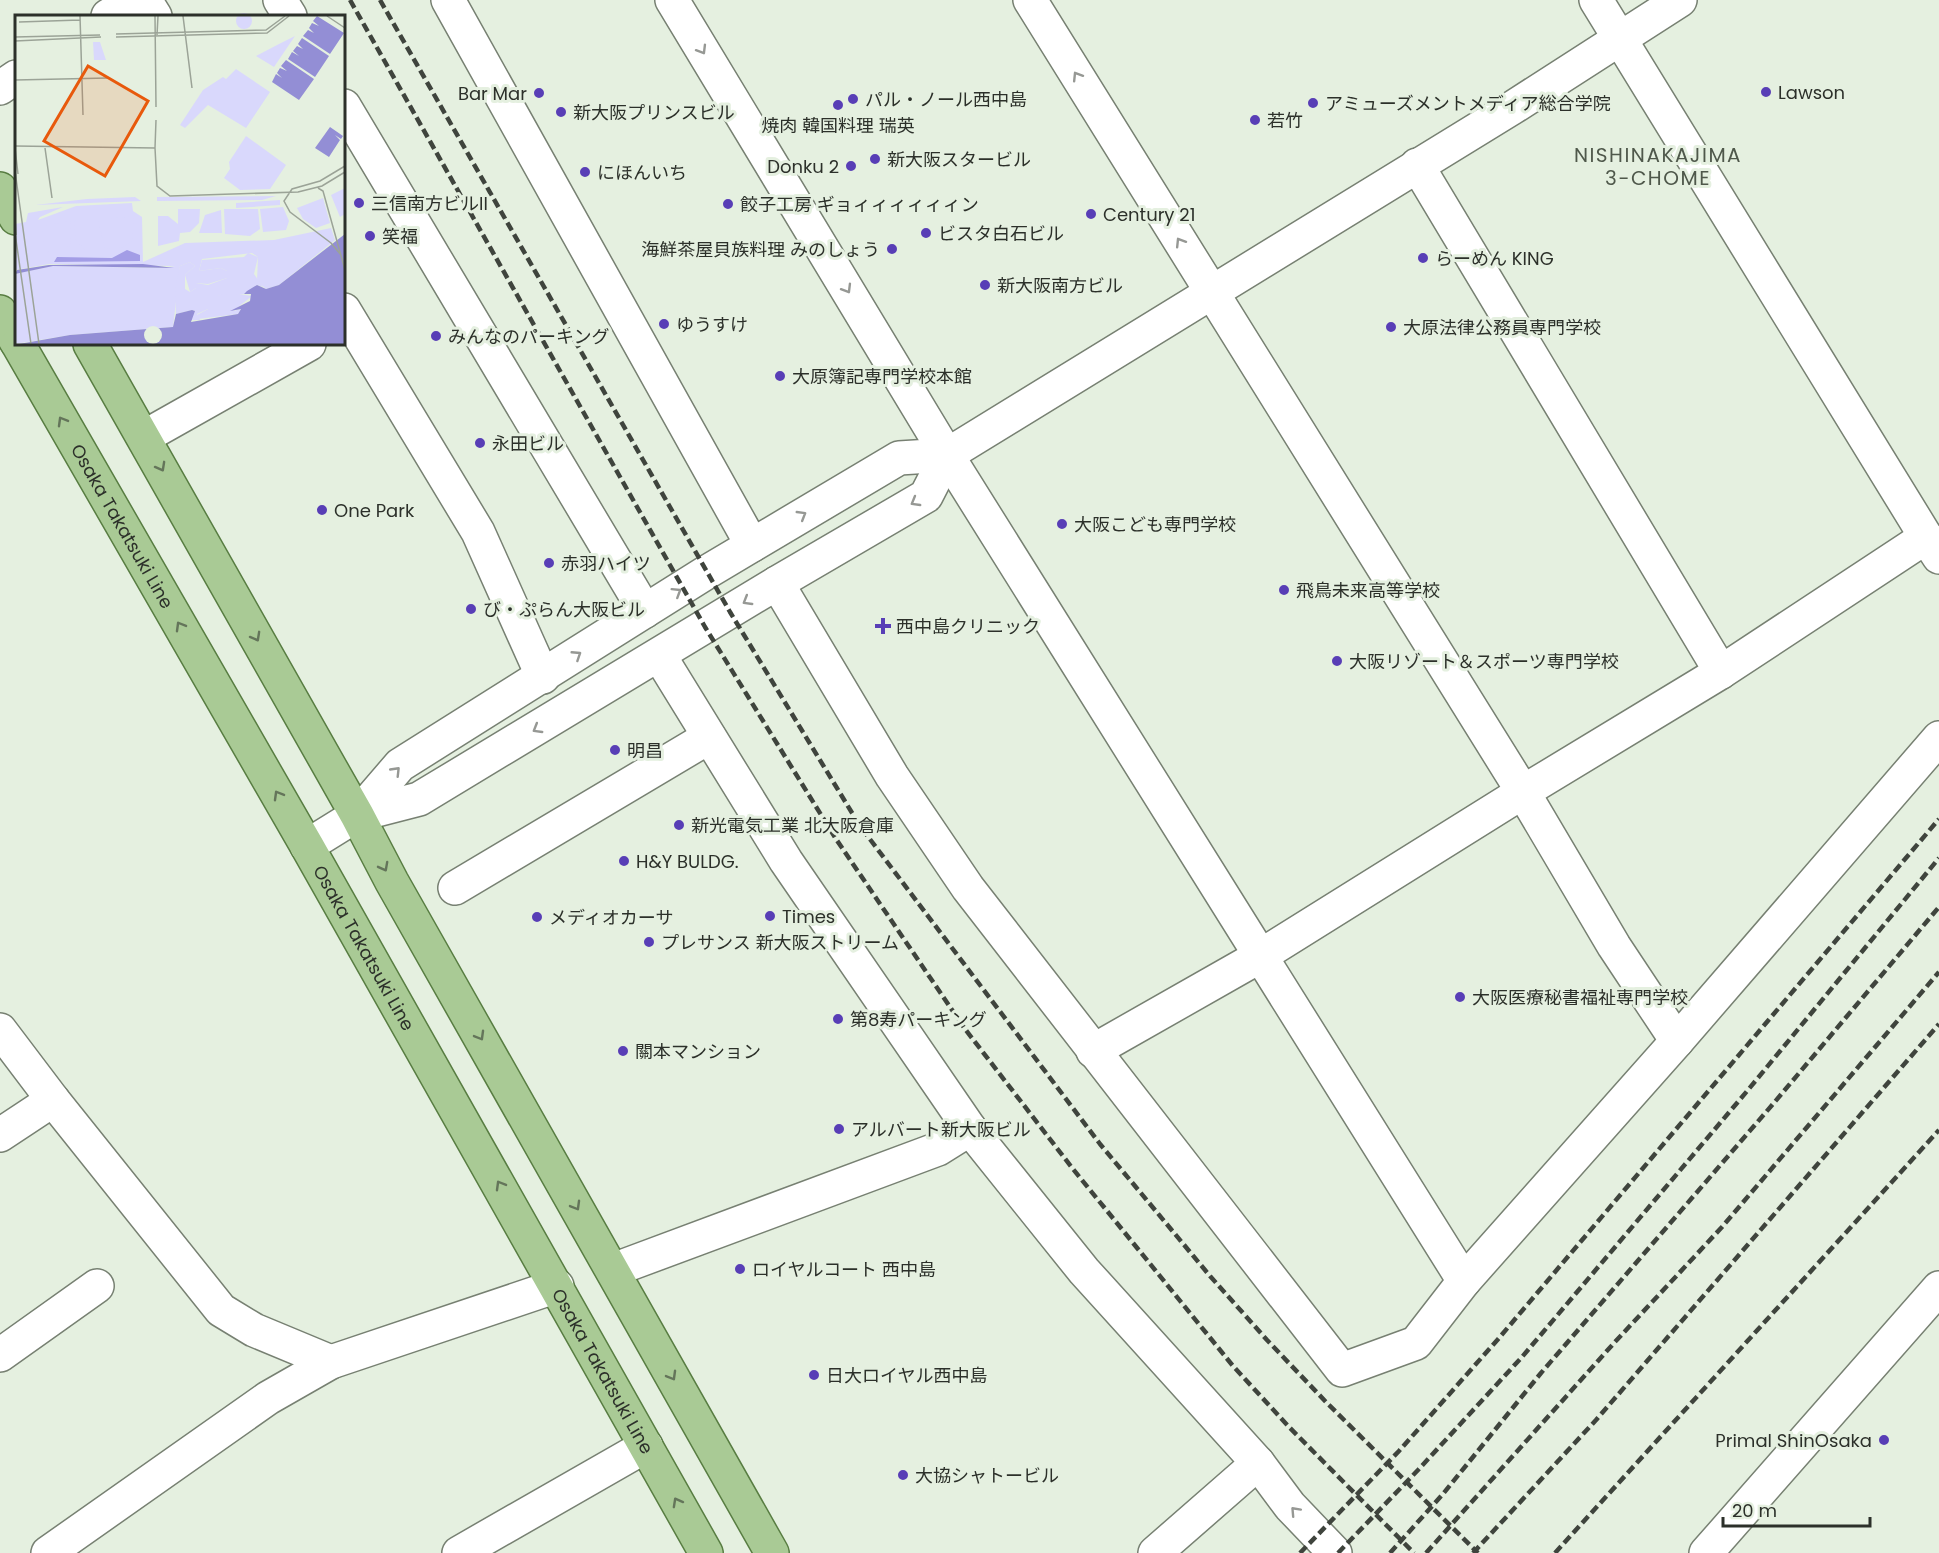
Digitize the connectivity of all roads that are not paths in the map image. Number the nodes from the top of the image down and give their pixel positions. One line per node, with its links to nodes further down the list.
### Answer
1 (133, 0): 9 (street)
2 (145, 0): 10 (street)
3 (280, 0): 11 (street)
4 (448, 0): 28 (street)
5 (672, 0): 27 (street, one-way to 27)
6 (1030, 0): 19 (street, one-way to 6)
7 (1596, 0): 12 (street)
8 (1680, 0): 12 (street)
9 (110, 15)
10 (154, 15)
11 (289, 15)
12 (1620, 39): 16 (street); 29 (street)
13 (15, 78): 14 (street)
14 (0, 88)
15 (345, 108): 31 (street)
16 (1417, 165): 19 (street); 33 (street)
17 (0, 189): 18 (main road)
18 (15, 216)
19 (1211, 292): 27 (street); 37 (street)
20 (0, 312): 22 (main road, Osaka Takatsuki Line)
21 (346, 318): 34 (street)
22 (15, 338)
23 (19, 345): 39 (main road, Osaka Takatsuki Line, one-way to 23)
24 (91, 345): 26 (main road)
25 (307, 345): 26 (street)
26 (144, 436): 38 (main road, one-way to 38)
27 (947, 455): 28 (street, one-way to 27); 30 (street, one-way to 30); 41 (street)
28 (752, 545): 31 (street, one-way to 28)
29 (1933, 547): 33 (street)
30 (777, 583): 32 (street, one-way to 32); 44 (street)
31 (645, 611): 34 (street, one-way to 31)
32 (659, 655): 35 (street); 38 (street, one-way to 38)
33 (1721, 672): 37 (street)
34 (543, 676): 38 (street, one-way to 34)
35 (709, 737): 40 (street); 46 (street)
36 (1939, 738): 43 (street)
37 (1523, 792): 41 (street); 43 (street)
38 (357, 815): 39 (street); 48 (main road, one-way to 48)
39 (307, 846): 51 (main road, Osaka Takatsuki Line, one-way to 39)
40 (456, 888)
41 (1262, 955): 44 (street); 49 (street)
42 (0, 1030): 45 (street)
43 (1677, 1041): 49 (street)
44 (1093, 1051): 49 (street)
45 (53, 1100): 47 (street); 54 (street)
46 (970, 1129): 48 (street); 56 (street)
47 (0, 1135)
48 (613, 1270): 60 (main road, one-way to 60)
49 (1464, 1281)
50 (97, 1286): 53 (street)
51 (557, 1286): 54 (street); 55 (main road, Osaka Takatsuki Line)
52 (1939, 1288): 63 (street)
53 (0, 1355)
54 (331, 1362): 57 (street)
55 (646, 1446): 58 (street); 59 (main road, Osaka Takatsuki Line, one-way to 55)
56 (1258, 1463): 61 (street); 62 (street, one-way to 56)
57 (48, 1553)
58 (459, 1553)
59 (706, 1553)
60 (772, 1553)
61 (1155, 1553)
62 (1335, 1553)
63 (1706, 1553)

